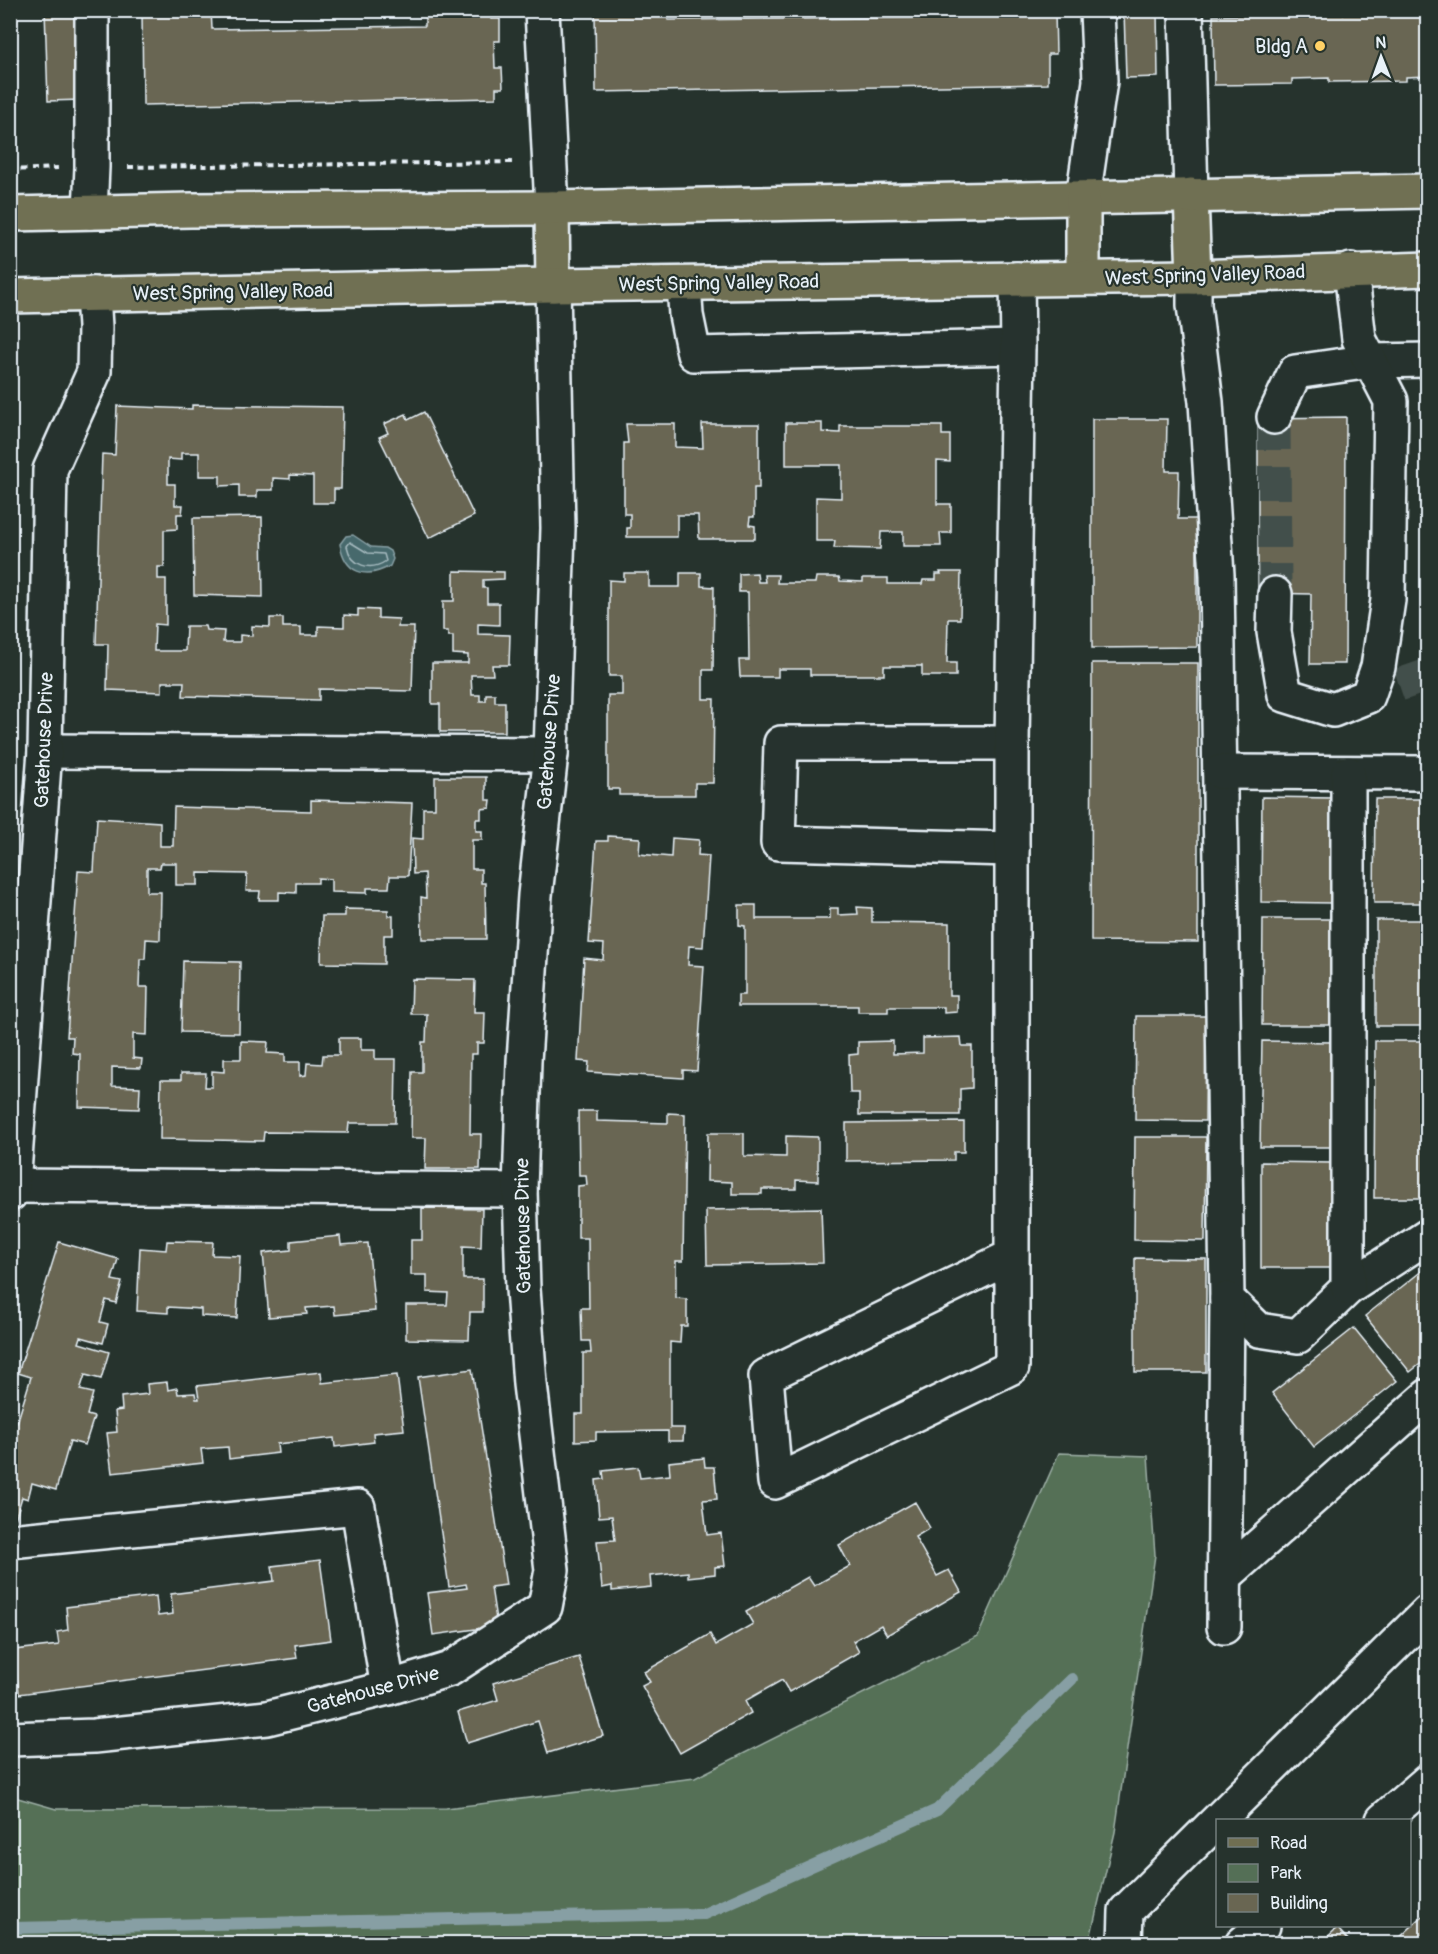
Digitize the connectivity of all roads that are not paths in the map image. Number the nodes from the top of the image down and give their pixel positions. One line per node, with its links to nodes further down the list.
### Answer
1 (92, 10): 9 (lane)
2 (542, 10): 8 (lane)
3 (1097, 10): 7 (lane)
4 (1186, 10): 6 (lane)
5 (1428, 191): 6 (main road)
6 (1191, 195): 7 (main road); 13 (main road)
7 (1083, 198): 8 (main road); 14 (main road)
8 (552, 208): 9 (main road); 17 (main road)
9 (90, 212): 10 (main road)
10 (10, 214)
11 (1428, 268): 12 (main road, West Spring Valley Road)
12 (1351, 270): 13 (main road, West Spring Valley Road); 22 (lane)
13 (1194, 277): 14 (main road, West Spring Valley Road); 28 (lane)
14 (1083, 278): 15 (main road, West Spring Valley Road)
15 (1017, 279): 16 (main road, West Spring Valley Road); 20 (lane)
16 (684, 284): 17 (main road, West Spring Valley Road); 20 (lane)
17 (553, 285): 18 (main road, West Spring Valley Road); 27 (lane, Gatehouse Drive)
18 (93, 294): 19 (main road, West Spring Valley Road); 26 (lane, Gatehouse Drive)
19 (10, 296)
20 (1018, 347): 25 (lane)
21 (1428, 360): 22 (lane)
22 (1371, 362): 23 (lane); 24 (lane)
23 (1274, 417)
24 (1275, 594)
25 (1012, 742): 31 (lane); 31 (lane)
26 (45, 751): 27 (lane); 32 (lane, Gatehouse Drive)
27 (551, 754): 33 (lane, Gatehouse Drive)
28 (1220, 772): 29 (lane); 37 (lane)
29 (1348, 773): 30 (lane); 36 (lane)
30 (1428, 773)
31 (1012, 849): 35 (lane)
32 (12, 1190): 33 (lane)
33 (520, 1190): 43 (lane, Gatehouse Drive)
34 (1428, 1236): 36 (lane)
35 (1012, 1256): 35 (lane)
36 (1348, 1288): 37 (lane)
37 (1227, 1299): 40 (lane)
38 (1428, 1396): 40 (lane)
39 (10, 1540): 43 (lane)
40 (1225, 1576): 42 (lane)
41 (1428, 1612): 46 (lane)
42 (1224, 1627)
43 (388, 1688): 44 (lane, Gatehouse Drive)
44 (10, 1739)
45 (1428, 1781): 47 (lane)
46 (1219, 1819)
47 (1385, 1819)
48 (1216, 1822): 50 (lane)
49 (1262, 1927): 51 (lane)
50 (1125, 1944)
51 (1242, 1944)

